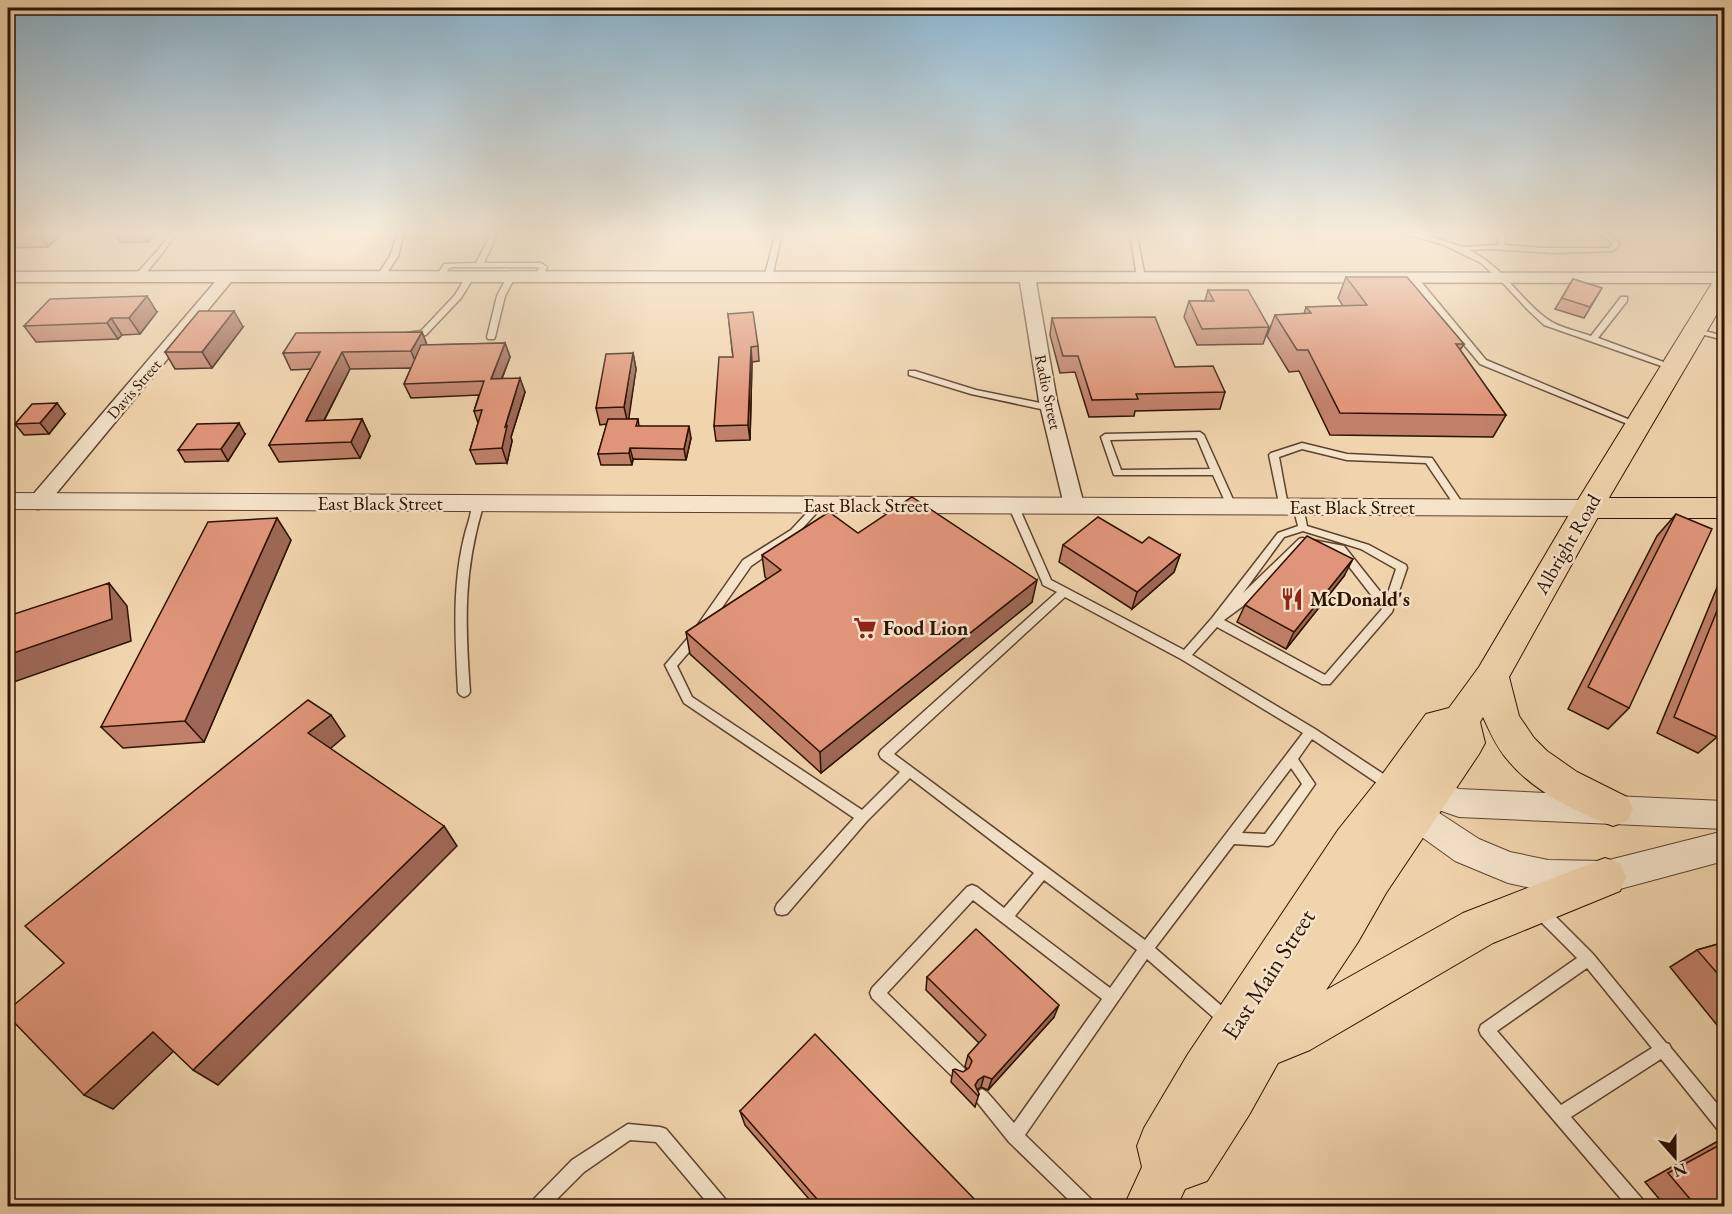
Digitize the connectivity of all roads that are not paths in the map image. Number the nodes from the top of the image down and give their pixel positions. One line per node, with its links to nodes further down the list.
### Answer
1 (217, 289): 22 (street, Davis Street)
2 (463, 289): 12 (lane)
3 (502, 289): 13 (lane)
4 (1029, 289): 18 (street, Radio Street)
5 (1417, 289): 9 (lane)
6 (1417, 289): 9 (lane)
7 (1513, 289): 15 (lane)
8 (1720, 289): 11 (main road, Albright Road)
9 (1427, 295): 19 (lane)
10 (1624, 299): 15 (lane)
11 (1696, 330): 14 (lane); 16 (main road, Albright Road)
12 (401, 335)
13 (491, 337)
14 (1725, 338)
15 (1593, 339): 16 (lane)
16 (1673, 367): 19 (main road, Albright Road)
17 (912, 373): 18 (lane)
18 (1050, 408): 26 (street, Radio Street)
19 (1638, 425): 29 (main road, Albright Road)
20 (1216, 472): 20 (lane); 27 (lane)
21 (8, 501): 22 (street, East Black Street)
22 (38, 502): 23 (street, East Black Street)
23 (479, 503): 24 (street, East Black Street); 37 (lane)
24 (820, 504): 25 (street, East Black Street); 45 (lane)
25 (1012, 505): 26 (street, East Black Street); 32 (lane)
26 (1074, 505): 27 (street, East Black Street)
27 (1231, 506): 31 (street, East Black Street)
28 (1460, 507): 29 (street, East Black Street); 31 (street, East Black Street); 31 (lane)
29 (1588, 508): 30 (main road, East Black Street); 36 (main road, Albright Road)
30 (1725, 508)
31 (1295, 514): 33 (lane); 34 (lane)
32 (1065, 591): 35 (lane); 41 (lane)
33 (1388, 609): 34 (lane); 34 (lane)
34 (1216, 621): 35 (lane)
35 (1185, 656): 39 (lane)
36 (1491, 676): 38 (main road, Albright Road); 43 (main road)
37 (464, 692)
38 (1461, 720): 42 (main road, East Main Street)
39 (1311, 732): 40 (lane); 42 (lane)
40 (1291, 759): 46 (lane); 46 (lane)
41 (909, 771): 45 (lane); 48 (lane)
42 (1414, 799): 43 (street); 49 (street); 56 (main road, East Main Street)
43 (1613, 810): 44 (street)
44 (1725, 815)
45 (863, 817): 51 (lane)
46 (1231, 838): 53 (lane)
47 (1725, 846): 49 (street)
48 (1043, 872): 52 (lane); 53 (lane)
49 (1605, 877): 50 (main road)
50 (1534, 905): 54 (lane); 56 (main road)
51 (782, 909)
52 (1005, 916): 55 (lane); 58 (lane)
53 (1146, 950): 55 (lane); 56 (lane)
54 (1588, 959): 57 (lane); 60 (lane)
55 (1112, 998): 62 (lane)
56 (1248, 1036): 63 (main road, East Main Street)
57 (1664, 1049): 60 (lane); 61 (lane)
58 (959, 1073)
59 (982, 1097): 62 (lane)
60 (1560, 1115): 67 (lane)
61 (1725, 1124)
62 (1015, 1136): 66 (lane)
63 (1159, 1188)
64 (539, 1206): 65 (lane)
65 (720, 1206)
66 (1086, 1206)
67 (1637, 1206)

